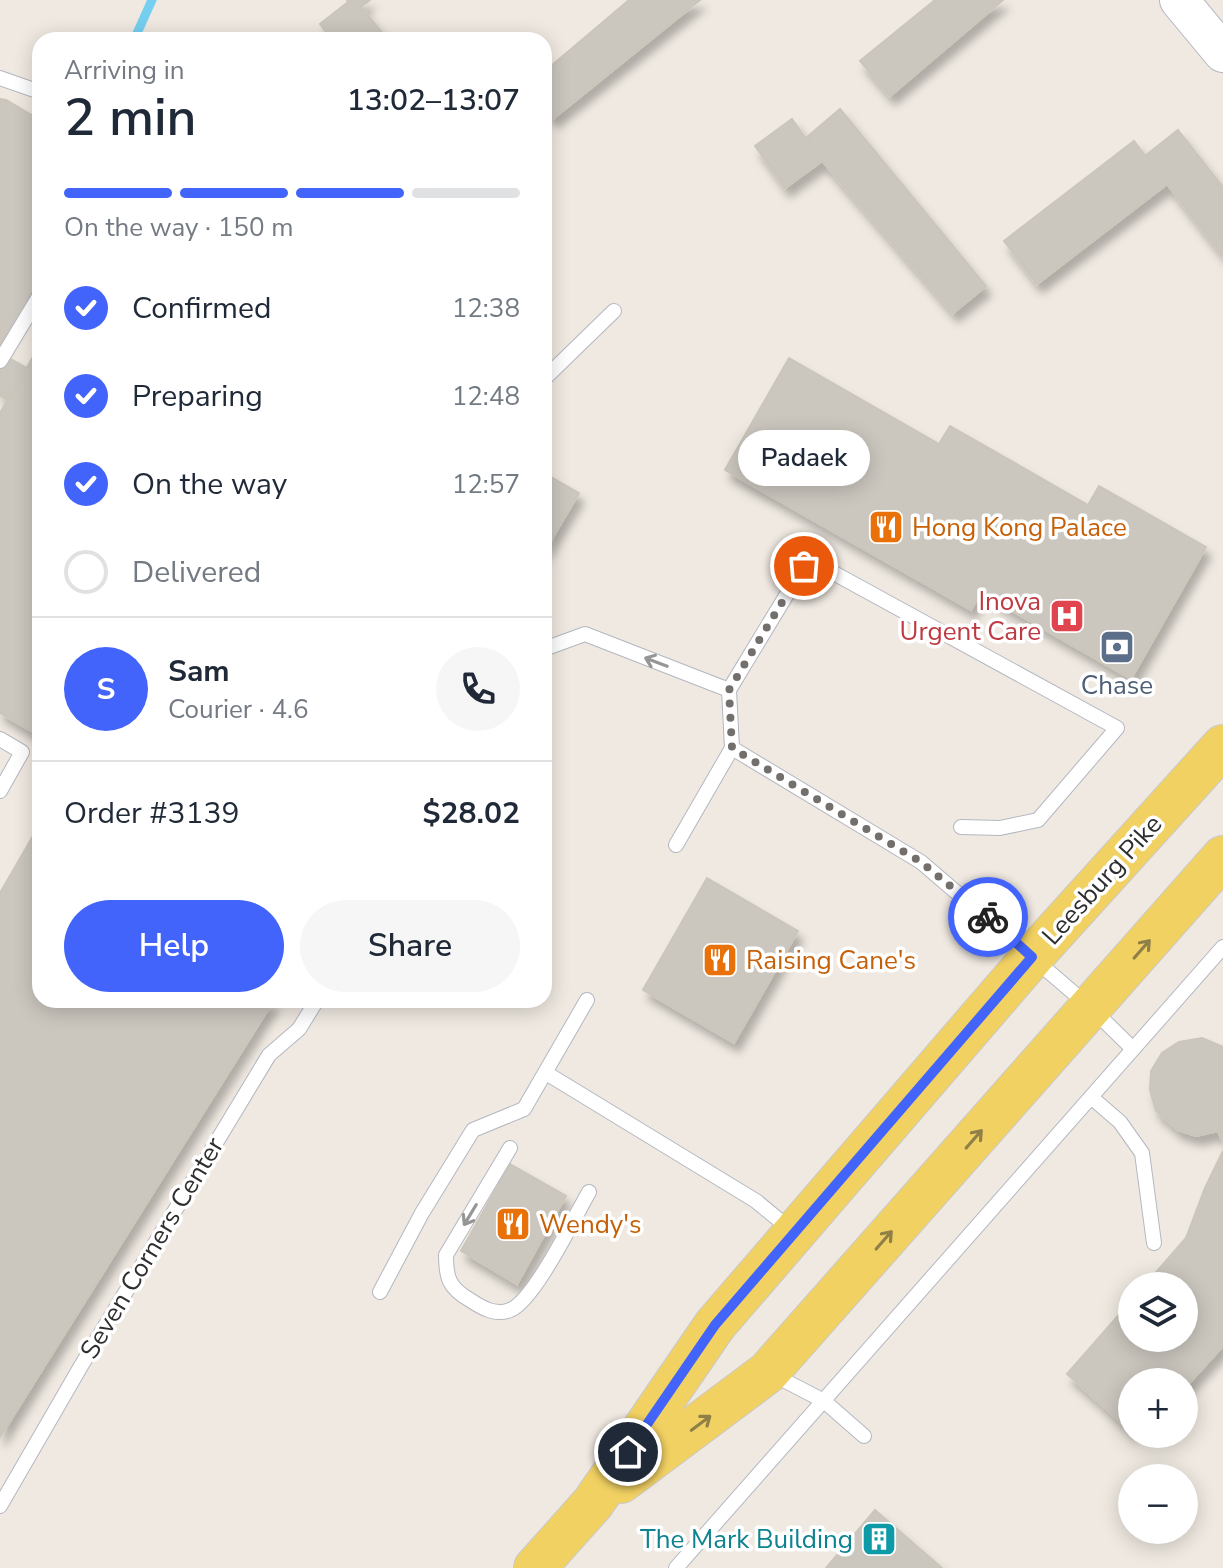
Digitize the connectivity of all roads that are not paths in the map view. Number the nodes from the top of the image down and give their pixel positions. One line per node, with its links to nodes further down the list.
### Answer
1 (1179, 0): 2 (street)
2 (1223, 53)
3 (0, 78): 4 (lane)
4 (32, 89)
5 (32, 308): 7 (lane)
6 (614, 311): 8 (lane)
7 (0, 361)
8 (552, 371)
9 (552, 646): 10 (lane, one-way to 9)
10 (729, 690): 13 (lane); 15 (lane)
11 (0, 739): 14 (lane)
12 (1223, 746): 19 (main road, Leesburg Pike)
13 (732, 748): 16 (lane); 19 (lane)
14 (0, 791)
15 (961, 827)
16 (676, 845)
17 (1223, 857): 21 (main road, Leesburg Pike, one-way to 17)
18 (1223, 947): 23 (lane)
19 (1032, 957): 21 (lane); 28 (main road, Leesburg Pike)
20 (587, 1000): 24 (lane)
21 (1090, 1007): 23 (lane); 31 (main road, Leesburg Pike, one-way to 21)
22 (312, 1008): 35 (lane, Seven Corners Center)
23 (1133, 1049): 25 (lane)
24 (546, 1073): 28 (lane); 30 (lane)
25 (1091, 1097): 29 (lane); 32 (lane)
26 (510, 1148): 27 (lane, one-way to 27)
27 (589, 1192)
28 (795, 1233): 34 (main road, Leesburg Pike)
29 (1154, 1243)
30 (380, 1292)
31 (768, 1372): 32 (lane); 34 (main road, Leesburg Pike, one-way to 31)
32 (824, 1401): 33 (lane); 37 (lane)
33 (864, 1436)
34 (593, 1503): 36 (main road, Leesburg Pike)
35 (0, 1506)
36 (535, 1568)
37 (676, 1568)

